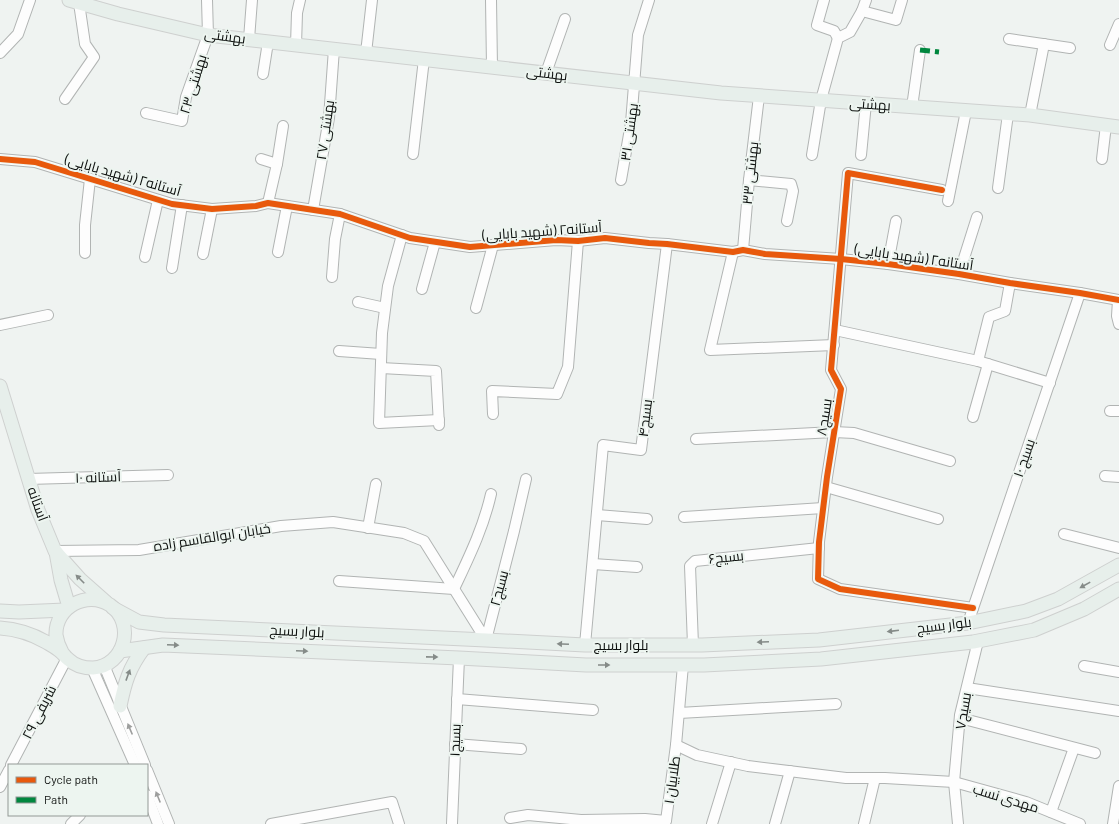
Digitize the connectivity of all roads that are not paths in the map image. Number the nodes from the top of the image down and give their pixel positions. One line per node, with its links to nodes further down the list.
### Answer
1 (30, 0): 26 (street)
2 (207, 0): 15 (street)
3 (252, 0): 17 (street)
4 (300, 0): 21 (street)
5 (372, 0): 27 (street)
6 (491, 0): 29 (street)
7 (649, 0): 32 (street, بهشتی ۳۱)
8 (824, 0): 16 (street)
9 (866, 0): 12 (street)
10 (902, 0): 12 (street)
11 (74, 1): 15 (main road, بهشتی); 34 (street)
12 (862, 11): 16 (street)
13 (565, 19): 30 (street)
14 (1119, 24): 22 (street)
15 (208, 35): 17 (main road, بهشتی); 39 (street, بهشتی ۲۳)
16 (838, 38): 35 (street)
17 (249, 39): 19 (main road, بهشتی)
18 (1009, 39): 20 (street)
19 (268, 42): 21 (main road, بهشتی); 31 (street)
20 (1044, 44): 23 (street); 41 (street)
21 (296, 45): 24 (main road, بهشتی)
22 (1110, 45)
23 (1070, 48)
24 (334, 49): 27 (main road, بهشتی); 63 (street, بهشتی ۲۷)
25 (920, 50): 37 (street)
26 (0, 53)
27 (366, 53): 28 (main road, بهشتی)
28 (424, 59): 29 (main road, بهشتی); 45 (street)
29 (492, 67): 30 (main road, بهشتی)
30 (546, 73): 32 (main road, بهشتی)
31 (263, 74)
32 (635, 83): 33 (main road, بهشتی); 53 (street, بهشتی ۳۱)
33 (759, 96): 35 (main road, بهشتی); 54 (street, بهشتی ۳۳)
34 (65, 99)
35 (821, 100): 36 (main road, بهشتی); 46 (street)
36 (866, 103): 37 (main road, بهشتی); 47 (street)
37 (912, 107): 38 (main road, بهشتی)
38 (966, 111): 40 (main road, بهشتی); 58 (street)
39 (146, 113)
40 (1008, 114): 41 (main road, بهشتی); 55 (street)
41 (1030, 115): 42 (main road, بهشتی)
42 (1106, 125): 44 (main road, بهشتی); 50 (street)
43 (283, 126): 51 (street)
44 (1119, 126)
45 (413, 154)
46 (812, 155)
47 (861, 155)
48 (0, 159): 52 (street, آستانه۲ (شهید بابایی))
49 (261, 159): 51 (street)
50 (1102, 159)
51 (277, 164): 59 (street)
52 (90, 179): 57 (street, آستانه۲ (شهید بابایی)); 75 (street)
53 (621, 180)
54 (749, 180): 67 (street); 73 (street, بهشتی ۳۳)
55 (998, 188)
56 (942, 190): 78 (street, بسیج۸)
57 (158, 200): 60 (street, آستانه۲ (شهید بابایی)); 77 (street)
58 (948, 201)
59 (268, 203): 61 (street, آستانه۲ (شهید بابایی)); 62 (street, آستانه۲ (شهید بابایی))
60 (182, 205): 62 (street, آستانه۲ (شهید بابایی)); 80 (street)
61 (287, 206): 63 (street, آستانه۲ (شهید بابایی)); 74 (street)
62 (212, 209): 76 (street)
63 (313, 210): 64 (street, آستانه۲ (شهید بابایی))
64 (340, 214): 68 (street, آستانه۲ (شهید بابایی)); 82 (street)
65 (977, 217): 81 (street)
66 (896, 220): 79 (street)
67 (786, 221)
68 (402, 235): 70 (street, آستانه۲ (شهید بابایی)); 88 (street)
69 (578, 241): 71 (street, آستانه۲ (شهید بابایی)); 72 (street, آستانه۲ (شهید بابایی)); 101 (street)
70 (435, 242): 72 (street, آستانه۲ (شهید بابایی)); 84 (street)
71 (667, 244): 73 (street, آستانه۲ (شهید بابایی)); 115 (street, بسیج۴)
72 (493, 245): 89 (street)
73 (738, 251): 78 (street, آستانه۲ (شهید بابایی)); 94 (street, بهشتی ۳۳)
74 (278, 252)
75 (85, 253)
76 (203, 254)
77 (145, 257)
78 (841, 259): 79 (street, آستانه۲ (شهید بابایی)); 93 (street, بسیج۸)
79 (888, 264): 81 (street, آستانه۲ (شهید بابایی))
80 (172, 268)
81 (958, 274): 83 (street, آستانه۲ (شهید بابایی))
82 (332, 277)
83 (1010, 283): 85 (street, آستانه۲ (شهید بابایی)); 97 (street)
84 (422, 289)
85 (1080, 293): 86 (street, آستانه۲ (شهید بابایی)); 99 (street, بسیج ۱۰)
86 (1118, 300): 91 (street)
87 (358, 302): 88 (street)
88 (385, 308): 96 (street)
89 (476, 308)
90 (48, 316): 92 (street)
91 (1119, 324)
92 (0, 325)
93 (835, 330): 94 (street, بسیج۸); 97 (street)
94 (834, 345): 103 (street, بسیج۸)
95 (339, 351): 96 (street)
96 (381, 354): 98 (street)
97 (983, 363): 99 (street); 102 (street)
98 (381, 368): 98 (street)
99 (1050, 383): 131 (street, بسیج ۱۰)
100 (1, 393): 109 (main road, آستانه)
101 (493, 414)
102 (974, 418)
103 (834, 432): 104 (street); 105 (street); 112 (street, بسیج۸)
104 (696, 439)
105 (950, 461)
106 (168, 475): 109 (street, آستانه ۱۰)
107 (1105, 476): 108 (street)
108 (1119, 477)
109 (28, 479): 123 (main road, آستانه)
110 (526, 479): 137 (street, بسیج۲)
111 (376, 484): 119 (street)
112 (826, 487): 114 (street, بسیج۸); 118 (street)
113 (491, 494): 128 (street)
114 (823, 508): 116 (street); 121 (street, بسیج۸)
115 (597, 515): 117 (street); 124 (street, بسیج۴)
116 (684, 517)
117 (647, 519)
118 (938, 519)
119 (368, 528): 123 (street, خیابان ابوالقاسم زاده); 128 (street, خیابان ابوالقاسم زاده)
120 (1064, 534): 122 (street)
121 (819, 548): 131 (street, بسیج۸); 140 (street, بسیج۶)
122 (1119, 548)
123 (55, 551): 130 (main road, آستانه, one-way to 123); 132 (main road)
124 (593, 564): 126 (street); 139 (street, بسیج۴)
125 (1119, 565): 134 (main road, بلوار بسیج, one-way to 134)
126 (637, 567)
127 (339, 581): 128 (street)
128 (454, 589): 137 (street, بسیج۲)
129 (1119, 589): 138 (main road, بلوار بسیج)
130 (111, 606): 132 (main road); 137 (main road, بلوار بسیج); 142 (main road)
131 (973, 608): 134 (street, بسیج ۱۰)
132 (67, 609): 133 (main road); 143 (main road)
133 (7, 610): 136 (main road)
134 (968, 623): 140 (main road, بلوار بسیج, one-way to 140)
135 (0, 628): 136 (main road)
136 (18, 630): 143 (main road)
137 (486, 640): 139 (main road, بلوار بسیج, one-way to 137)
138 (978, 641): 145 (main road, بلوار بسیج); 149 (street, بسیج۷)
139 (585, 645): 140 (main road, بلوار بسیج)
140 (693, 646)
141 (144, 648): 142 (main road, بلوار بسیج); 144 (main road, بلوار بسیج, one-way to 144); 152 (main road, one-way to 141)
142 (120, 651): 146 (main road)
143 (64, 655): 146 (main road); 163 (street, شریفی ۲۹)
144 (459, 658): 145 (main road, بلوار بسیج, one-way to 145); 150 (street, بسیج۱)
145 (683, 665): 155 (street)
146 (98, 666): 152 (street); 164 (street)
147 (1084, 666): 148 (street)
148 (1119, 672)
149 (967, 688): 154 (street); 156 (street, بسیج۷)
150 (457, 699): 153 (street); 157 (street, بسیج۱)
151 (836, 704): 155 (street)
152 (120, 706): 165 (street, one-way to 152)
153 (593, 710)
154 (1119, 711)
155 (679, 713): 158 (street)
156 (960, 718): 159 (street); 170 (street, بسیج۷)
157 (455, 744): 160 (street); 178 (street, بسیج۱)
158 (676, 745): 162 (street, مهدی نسب); 177 (street, طلابیان ۱)
159 (1074, 748): 161 (street); 174 (street)
160 (521, 749)
161 (1095, 753)
162 (731, 762): 166 (street, مهدی نسب); 184 (street)
163 (12, 764)
164 (133, 764)
165 (145, 764)
166 (790, 771): 169 (street, مهدی نسب); 185 (street)
167 (8, 772): 172 (street)
168 (148, 772): 181 (street, one-way to 168)
169 (874, 778): 170 (street, مهدی نسب); 186 (street)
170 (954, 782): 174 (street, مهدی نسب); 187 (street, بسیج۷)
171 (1119, 786): 189 (street)
172 (0, 787)
173 (148, 798): 180 (street)
174 (1052, 812): 188 (street, مهدی نسب)
175 (79, 816): 179 (street)
176 (510, 818): 177 (street)
177 (580, 822)
178 (452, 823)
179 (71, 824)
180 (158, 824)
181 (169, 824)
182 (272, 824): 183 (street)
183 (399, 824)
184 (712, 824)
185 (776, 824)
186 (864, 824)
187 (958, 824)
188 (1080, 824)
189 (1113, 824)

